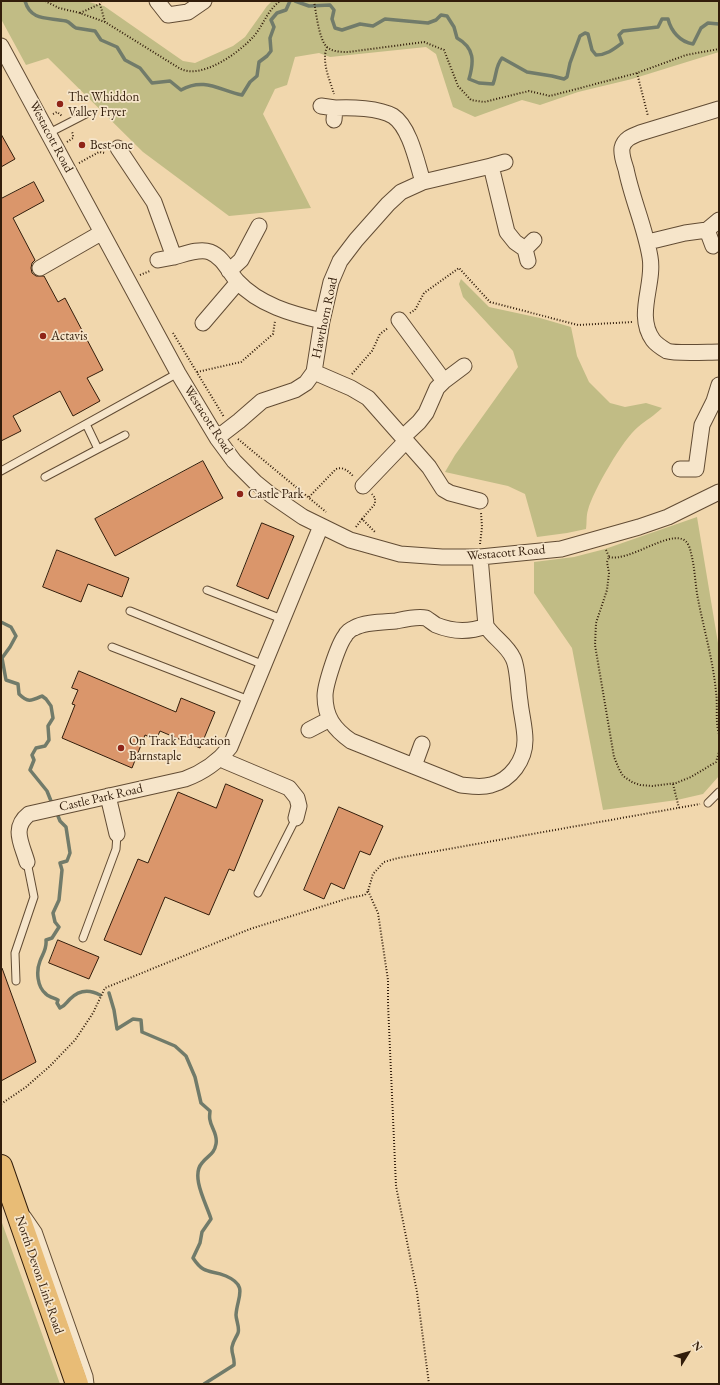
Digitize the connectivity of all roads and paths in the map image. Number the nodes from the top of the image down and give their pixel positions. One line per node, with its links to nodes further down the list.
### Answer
1 (45, 1): 7 (path)
2 (157, 1): 3 (street)
3 (204, 1)
4 (280, 1): 8 (path)
5 (314, 1): 10 (path)
6 (100, 2): 7 (path); 8 (path)
7 (80, 13): 8 (path)
8 (105, 22)
9 (1, 46): 17 (street, Westacott Road)
10 (327, 47): 12 (path); 14 (path)
11 (719, 49): 12 (path)
12 (637, 73): 16 (path)
13 (719, 109): 16 (street)
14 (330, 111): 22 (street)
15 (86, 114): 17 (lane)
16 (651, 130): 27 (street)
17 (49, 133): 26 (street, Westacott Road)
18 (118, 148): 20 (path); 30 (street)
19 (505, 162): 21 (street, Hawthorn Road)
20 (78, 164)
21 (491, 166): 22 (street, Hawthorn Road); 29 (street)
22 (423, 182): 36 (street, Hawthorn Road)
23 (719, 220): 25 (street)
24 (259, 226): 33 (street)
25 (708, 230): 27 (street); 28 (street)
26 (101, 233): 32 (street); 43 (street, Westacott Road)
27 (648, 242): 37 (street)
28 (713, 246)
29 (529, 250)
30 (174, 257): 31 (street); 33 (street)
31 (158, 260)
32 (40, 268)
33 (234, 276): 34 (street); 38 (street)
34 (276, 308): 36 (street); 41 (path)
35 (399, 320): 37 (path); 44 (street); 45 (path)
36 (322, 321): 42 (street, Hawthorn Road)
37 (645, 321): 39 (street)
38 (203, 323)
39 (719, 352)
40 (464, 366): 44 (street)
41 (196, 372)
42 (314, 372): 45 (street); 49 (street, Hawthorn Road)
43 (178, 373): 47 (lane); 49 (street, Westacott Road)
44 (444, 380): 50 (street)
45 (344, 384): 50 (street)
46 (719, 385): 52 (street)
47 (86, 424): 51 (lane); 53 (lane)
48 (125, 435): 51 (lane)
49 (217, 438): 60 (street, Westacott Road)
50 (404, 439): 55 (street); 58 (street)
51 (98, 449): 54 (lane)
52 (680, 468)
53 (1, 471)
54 (45, 477)
55 (364, 486): 57 (path); 59 (path)
56 (719, 492): 61 (street, Westacott Road)
57 (308, 497)
58 (480, 501): 61 (path)
59 (362, 519)
60 (321, 526): 61 (street, Westacott Road); 64 (street, Castle Park Road)
61 (480, 550): 65 (street)
62 (207, 590): 64 (lane)
63 (130, 611): 67 (lane)
64 (282, 620): 67 (street, Castle Park Road)
65 (486, 626): 69 (street); 75 (street)
66 (112, 647): 68 (lane)
67 (264, 665): 68 (street, Castle Park Road)
68 (249, 700): 74 (street, Castle Park Road)
69 (330, 719): 70 (street); 75 (street)
70 (309, 730)
71 (719, 734): 76 (path)
72 (422, 744): 75 (street)
73 (719, 752): 76 (path)
74 (221, 758): 78 (street, Castle Park Road); 81 (street)
75 (414, 766)
76 (673, 784): 80 (path)
77 (719, 792): 79 (lane)
78 (108, 796): 82 (street); 83 (street, Castle Park Road)
79 (708, 803): 80 (path)
80 (679, 808): 84 (path)
81 (296, 818): 85 (lane)
82 (117, 834): 86 (lane)
83 (27, 862): 87 (lane)
84 (368, 891): 88 (path); 92 (path)
85 (258, 893)
86 (83, 938)
87 (16, 981)
88 (1, 1104)
89 (1, 1166): 90 (highway, North Devon Link Road); 91 (lane)
90 (78, 1384)
91 (90, 1384)
92 (429, 1384)

